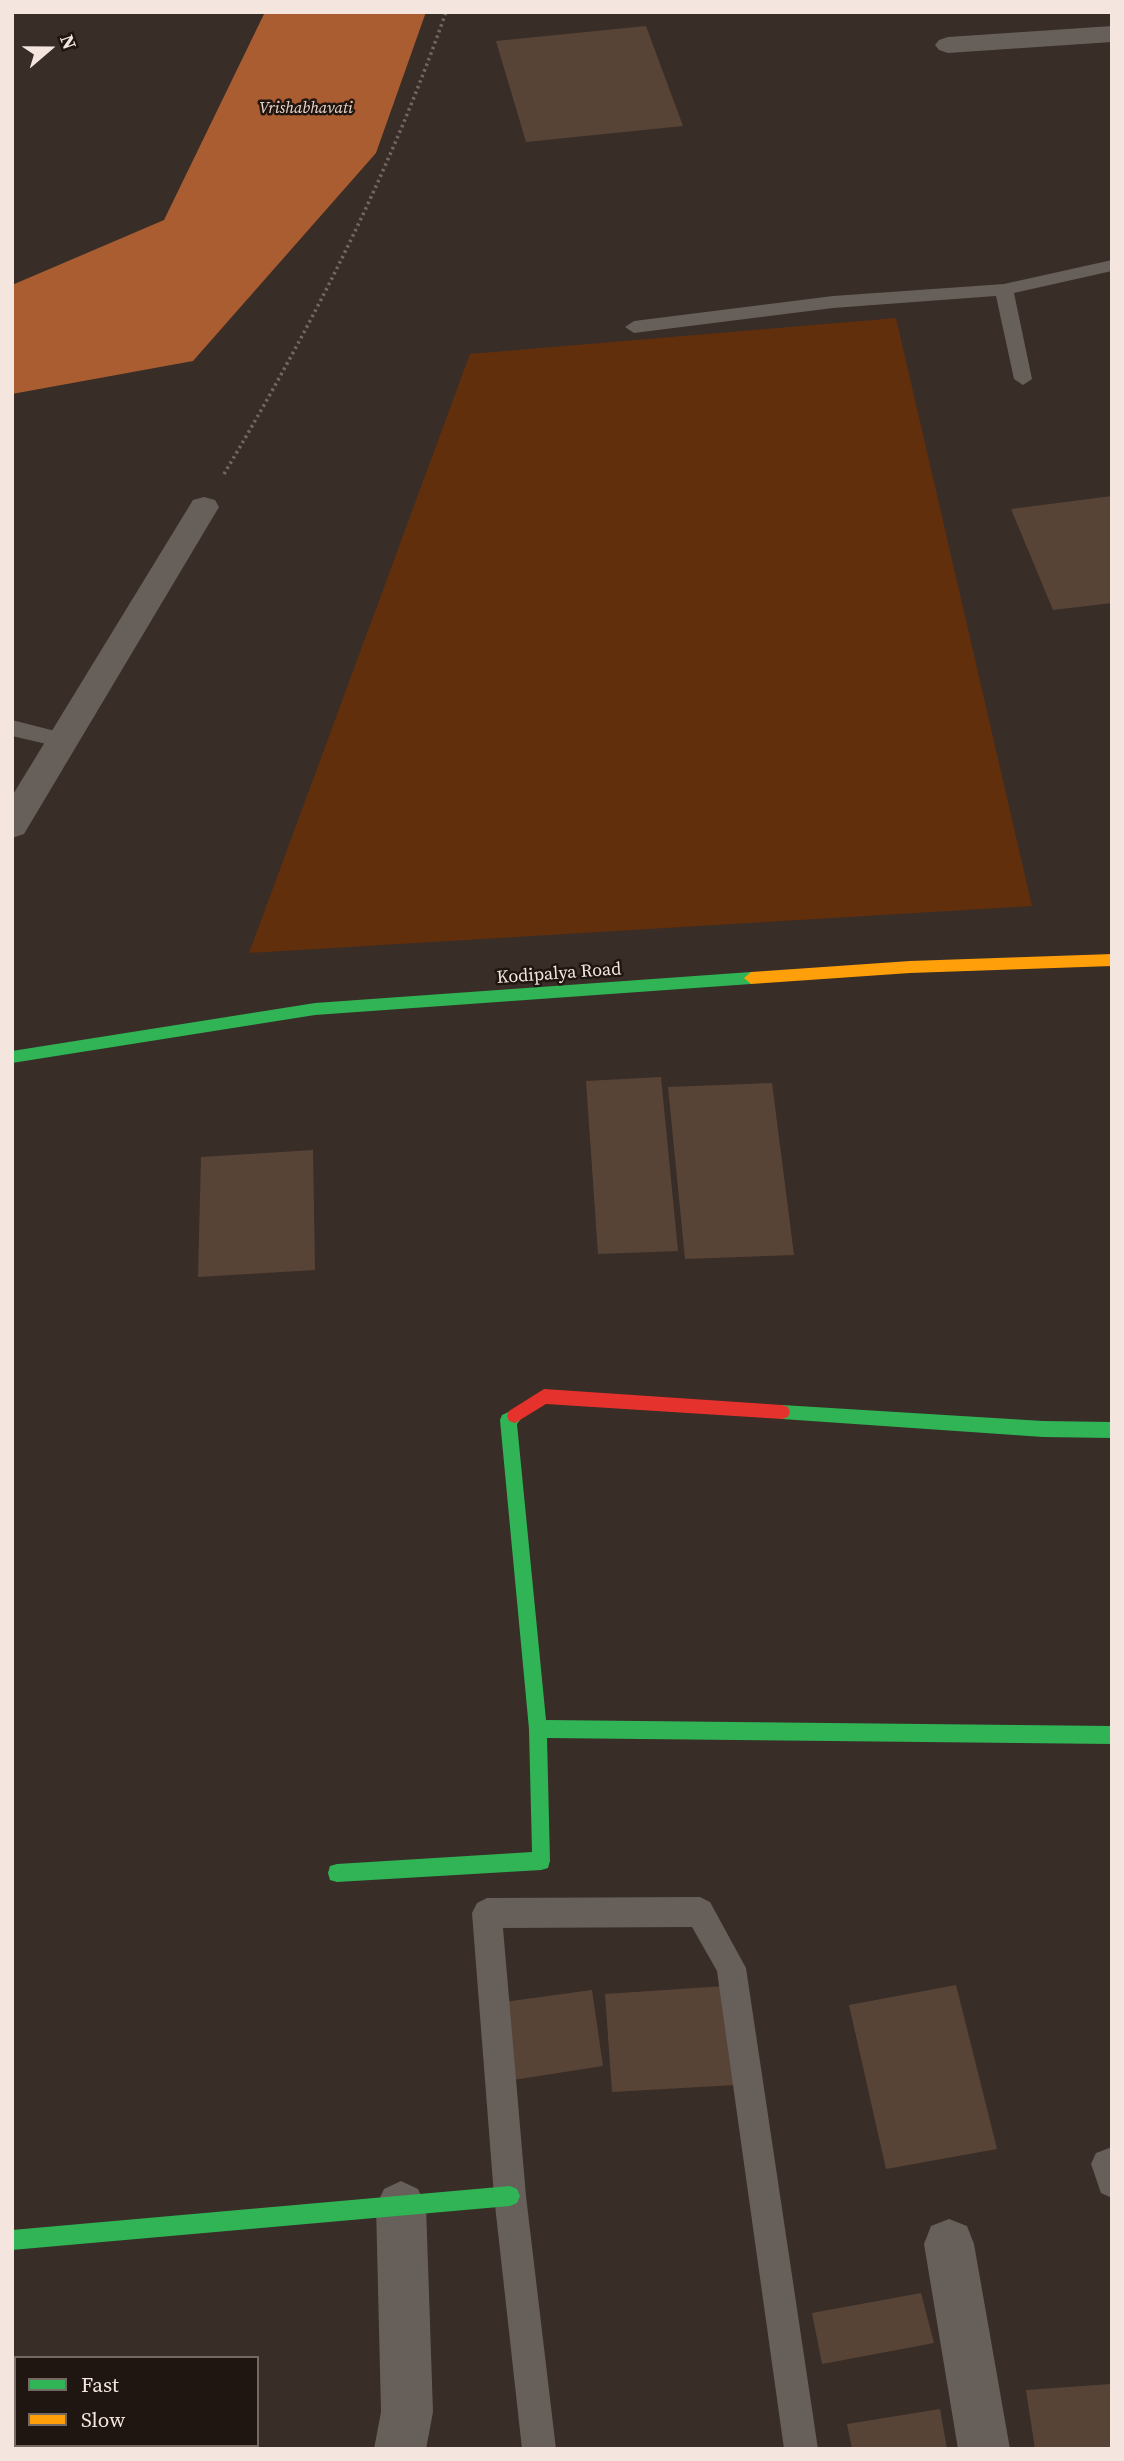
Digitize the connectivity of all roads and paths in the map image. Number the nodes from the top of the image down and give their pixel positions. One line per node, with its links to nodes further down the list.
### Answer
1 (446, 12): 8 (path)
2 (1112, 34): 3 (street)
3 (948, 44)
4 (1112, 265): 5 (lane)
5 (1004, 290): 6 (lane); 7 (lane)
6 (634, 327)
7 (1023, 379)
8 (204, 507): 10 (street)
9 (12, 728): 10 (lane)
10 (64, 740): 11 (street)
11 (12, 825)
12 (1112, 960): 13 (street, Kodipalya Road)
13 (12, 1057)
14 (1112, 1430): 15 (street)
15 (538, 1729): 16 (street); 17 (street)
16 (1112, 1735)
17 (337, 1873)
18 (1112, 2163): 19 (lane)
19 (1112, 2182)
20 (510, 2196): 21 (street); 25 (lane); 26 (lane)
21 (401, 2206): 22 (street); 24 (street)
22 (12, 2240)
23 (949, 2244): 27 (street)
24 (400, 2449)
25 (539, 2449)
26 (801, 2449)
27 (984, 2449)

